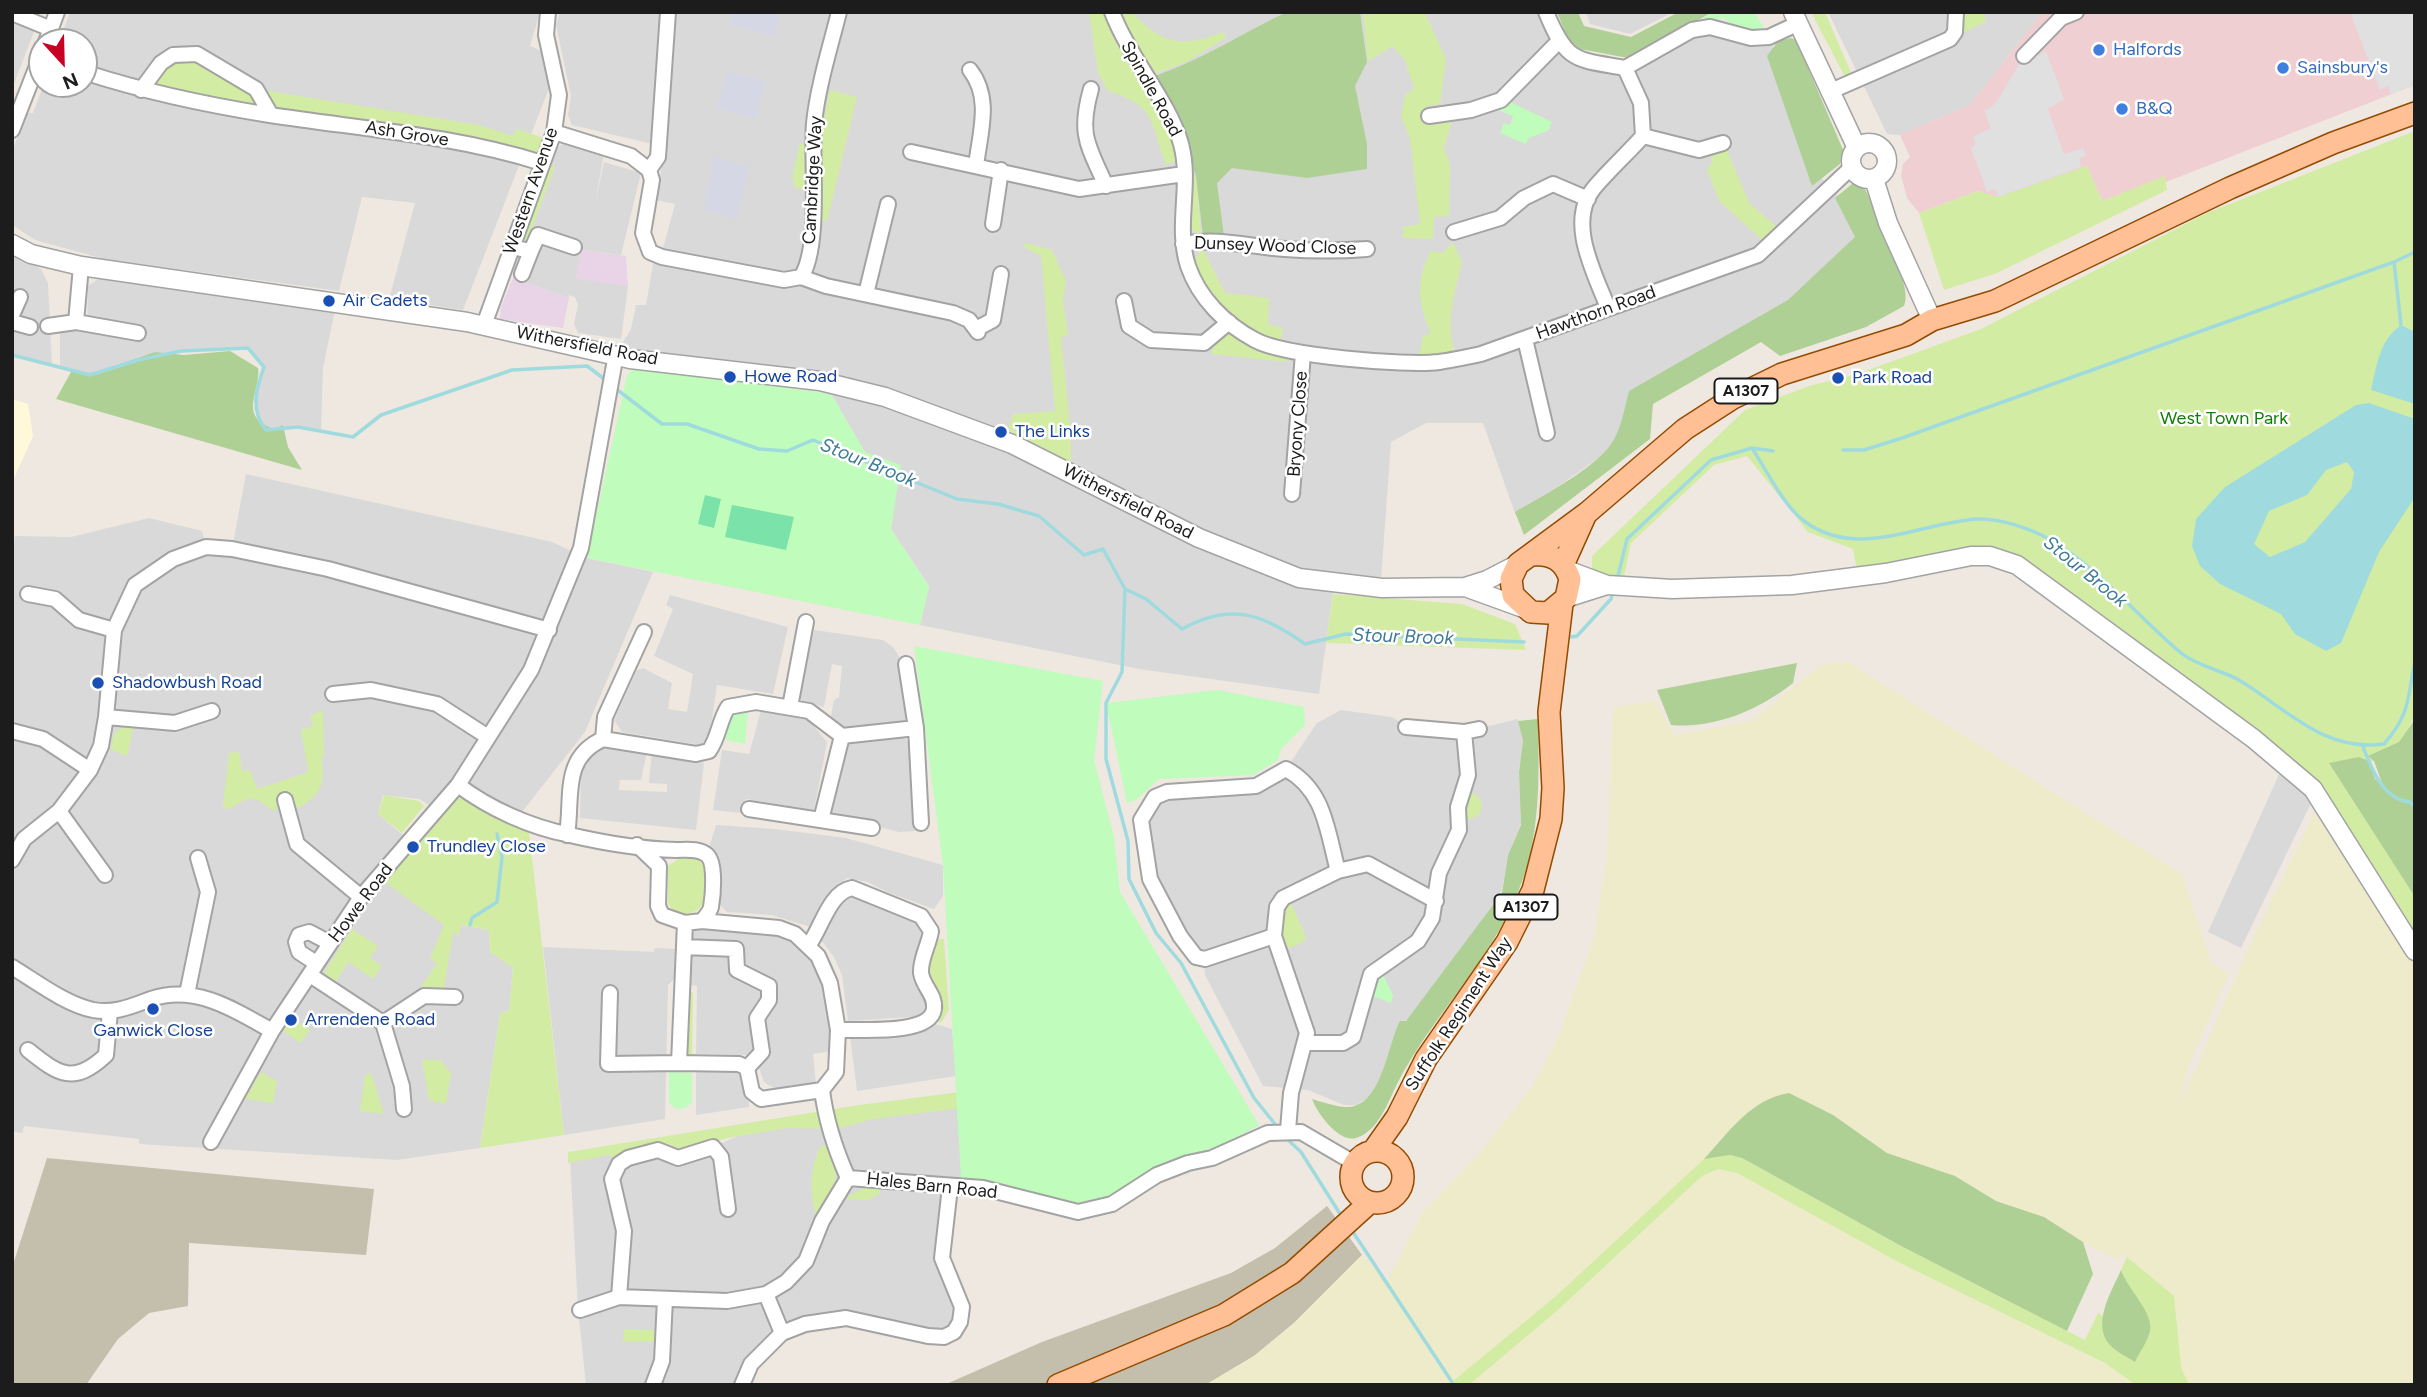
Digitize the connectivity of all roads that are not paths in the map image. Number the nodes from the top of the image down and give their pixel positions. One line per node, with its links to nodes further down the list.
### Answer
1 (548, 12): 24 (street, Western Avenue)
2 (668, 12): 32 (street)
3 (839, 12): 50 (street, Cambridge Way)
4 (1112, 12): 34 (street, Spindle Road)
5 (1546, 12): 11 (street)
6 (1956, 12): 19 (street)
7 (2076, 12): 12 (street)
8 (12, 13): 10 (street)
9 (1796, 18): 13 (street); 19 (street)
10 (37, 28)
11 (1558, 42): 13 (street); 22 (street)
12 (2024, 56)
13 (1625, 68): 25 (street)
14 (969, 70): 30 (street)
15 (98, 76): 18 (street, Ash Grove)
16 (1091, 88): 36 (street)
17 (28, 90): 23 (street)
18 (141, 90): 21 (street, Ash Grove); 21 (street)
19 (1831, 91): 27 (street)
20 (2415, 113): 56 (main road, A1307)
21 (271, 115): 29 (street, Ash Grove)
22 (1429, 116)
23 (12, 130)
24 (554, 132): 29 (street, Western Avenue); 32 (street)
25 (1643, 136): 26 (street); 37 (street)
26 (1723, 143)
27 (1857, 148): 31 (street); 35 (street)
28 (911, 152): 30 (street)
29 (542, 163): 43 (street, Western Avenue)
30 (976, 166): 33 (street)
31 (1852, 167): 35 (street); 54 (street, Hawthorn Road)
32 (649, 170): 50 (street)
33 (1001, 170): 36 (street); 39 (street)
34 (1184, 174): 36 (street); 42 (street, Spindle Road)
35 (1874, 179): 56 (street)
36 (1106, 186)
37 (1588, 199): 40 (street); 54 (street)
38 (888, 204): 51 (street)
39 (993, 224)
40 (1454, 232)
41 (12, 244): 47 (street, Withersfield Road)
42 (1183, 244): 45 (street, Dunsey Wood Close); 59 (street, Spindle Road)
43 (512, 247): 46 (street); 60 (street, Western Avenue)
44 (573, 247): 46 (street)
45 (1367, 249)
46 (531, 251): 48 (street)
47 (81, 266): 58 (street); 60 (street, Withersfield Road)
48 (522, 274)
49 (1001, 274): 51 (street)
50 (801, 277): 51 (street)
51 (866, 294)
52 (20, 297): 55 (street)
53 (1124, 301): 59 (street)
54 (1608, 308): 64 (street, Hawthorn Road)
55 (12, 315)
56 (1932, 320): 69 (main road, A1307)
57 (12, 322): 62 (street)
58 (76, 322): 61 (street); 63 (street)
59 (1229, 322): 65 (street, Spindle Road)
60 (484, 325): 66 (street, Withersfield Road)
61 (48, 326)
62 (30, 327)
63 (138, 333)
64 (1525, 338): 65 (street, Hawthorn Road); 67 (street)
65 (1303, 353): 68 (street, Bryony Close)
66 (614, 363): 73 (street, Withersfield Road); 79 (street, Howe Road)
67 (1547, 433)
68 (1292, 494)
69 (1587, 513): 70 (main road, A1307); 71 (main road, A1307)
70 (1525, 560): 71 (main road); 73 (street, Withersfield Road); 76 (main road)
71 (1565, 568): 72 (street); 75 (main road, A1307)
72 (1614, 585): 75 (street); 117 (street)
73 (1465, 587): 76 (street, Withersfield Road)
74 (28, 594): 78 (street)
75 (1564, 601): 76 (main road); 82 (main road, Suffolk Regiment Way)
76 (1527, 610): 82 (main road)
77 (806, 622): 84 (street)
78 (114, 630): 79 (street); 86 (street)
79 (548, 630): 91 (street, Howe Road)
80 (644, 632): 92 (street)
81 (906, 664): 88 (street)
82 (1553, 665): 133 (main road, Suffolk Regiment Way / A1307)
83 (333, 694): 91 (street)
84 (790, 706): 90 (street); 92 (street)
85 (212, 711): 86 (street)
86 (106, 717): 93 (street)
87 (1406, 727): 110 (street)
88 (915, 728): 90 (street); 99 (street)
89 (12, 731): 93 (street)
90 (842, 736): 98 (street)
91 (488, 737): 94 (street, Howe Road)
92 (603, 740): 101 (street)
93 (90, 769): 97 (street)
94 (458, 785): 101 (street); 109 (street, Howe Road)
95 (285, 800): 109 (street)
96 (749, 809): 98 (street)
97 (59, 811): 105 (street); 108 (street)
98 (821, 820): 100 (street)
99 (920, 823)
100 (872, 828)
101 (567, 835): 102 (street)
102 (637, 845): 103 (street); 106 (street)
103 (667, 850): 106 (street); 111 (street)
104 (198, 858): 121 (street)
105 (12, 860)
106 (659, 866): 112 (street)
107 (1338, 871): 110 (street); 113 (street); 113 (street)
108 (105, 875)
109 (361, 897): 114 (street, Howe Road)
110 (1436, 901): 127 (street)
111 (702, 921): 112 (street); 115 (street)
112 (685, 923): 116 (street)
113 (1274, 936): 127 (street)
114 (330, 943): 119 (street, Howe Road); 119 (street)
115 (809, 944): 125 (street); 125 (street)
116 (684, 947): 129 (street); 130 (street)
117 (2415, 951)
118 (12, 967): 123 (street)
119 (313, 969): 124 (street); 126 (street, Howe Road)
120 (610, 993): 129 (street)
121 (187, 994): 123 (street); 126 (street)
122 (455, 997): 124 (street)
123 (110, 1011): 128 (street)
124 (383, 1023): 132 (street)
125 (838, 1030): 131 (street)
126 (272, 1031): 135 (street, Howe Road)
127 (1307, 1043): 134 (street)
128 (32, 1059)
129 (679, 1063): 130 (street)
130 (747, 1068): 131 (street)
131 (822, 1090): 139 (street)
132 (404, 1109)
133 (1397, 1117): 136 (main road, Suffolk Regiment Way); 137 (main road, Suffolk Regiment Way)
134 (1287, 1130): 138 (street); 140 (street, Hales Barn Road)
135 (211, 1142)
136 (1373, 1151): 137 (main road); 138 (main road)
137 (1397, 1159): 141 (main road)
138 (1354, 1163): 141 (main road)
139 (848, 1178): 140 (street, Hales Barn Road); 143 (street, Hales Barn Road)
140 (950, 1187): 147 (street)
141 (1362, 1196): 150 (main road)
142 (727, 1209): 144 (street)
143 (766, 1294): 145 (street, Hales Barn Road); 147 (street)
144 (620, 1297): 145 (street, Hales Barn Road); 146 (street, Hales Barn Road)
145 (664, 1299): 148 (street)
146 (580, 1310)
147 (782, 1334): 149 (street)
148 (653, 1385)
149 (742, 1385)
150 (1058, 1385)

